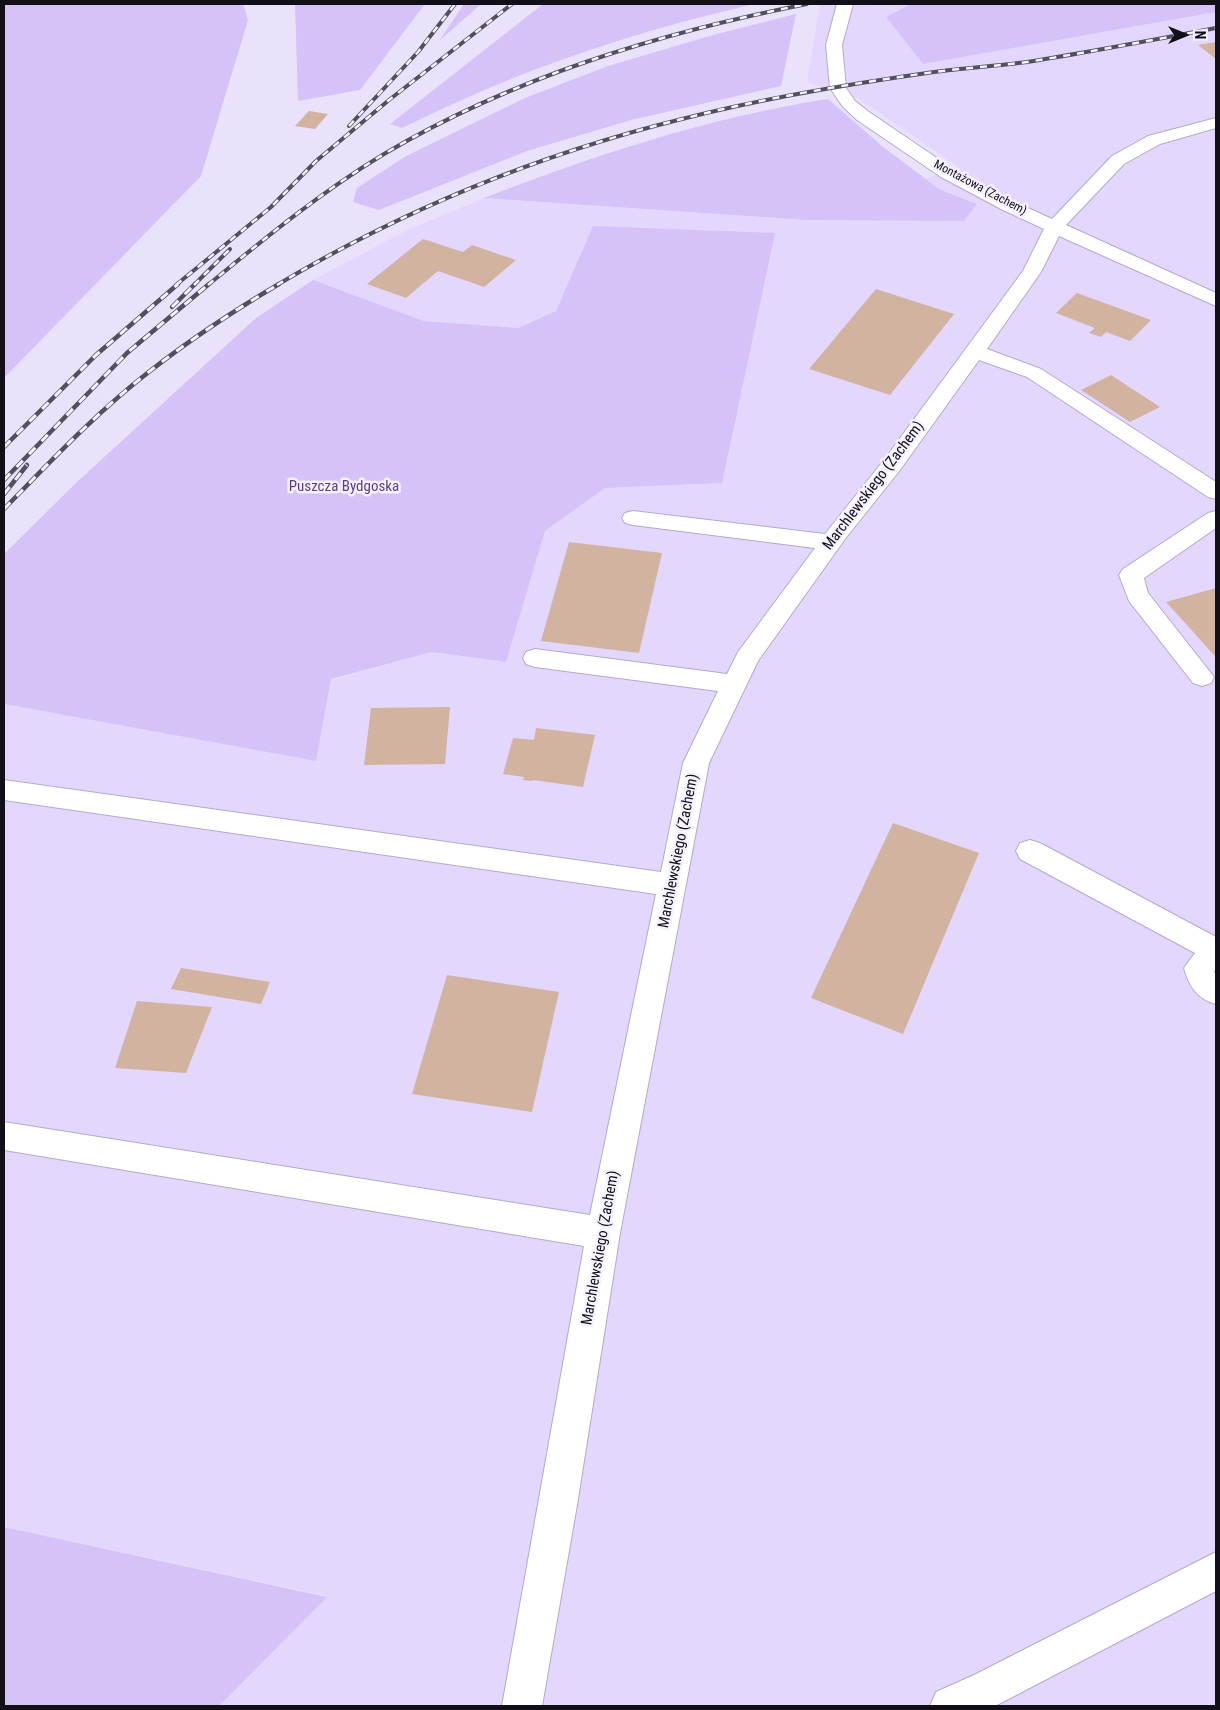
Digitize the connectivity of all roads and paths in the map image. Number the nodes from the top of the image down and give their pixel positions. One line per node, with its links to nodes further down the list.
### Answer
1 (845, 4): 3 (lane, Montażowa (Zachem))
2 (1216, 123): 3 (lane, Marchlewskiego (Zachem))
3 (1055, 226): 4 (lane, Montażowa (Zachem)); 5 (lane, Marchlewskiego (Zachem))
4 (1216, 300)
5 (974, 351): 6 (lane); 9 (lane, Marchlewskiego (Zachem))
6 (1216, 492)
7 (633, 518): 9 (lane)
8 (1216, 518): 11 (lane)
9 (832, 542): 12 (lane, Marchlewskiego (Zachem))
10 (535, 658): 12 (lane)
11 (1202, 677)
12 (734, 684): 15 (lane, Marchlewskiego (Zachem))
13 (4, 790): 15 (lane)
14 (1030, 850): 16 (lane)
15 (672, 885): 19 (lane, Marchlewskiego (Zachem))
16 (1216, 951): 17 (lane)
17 (1216, 992)
18 (4, 1136): 19 (lane)
19 (603, 1233): 21 (lane, Marchlewskiego (Zachem))
20 (1216, 1571): 22 (lane)
21 (522, 1706)
22 (950, 1706)

